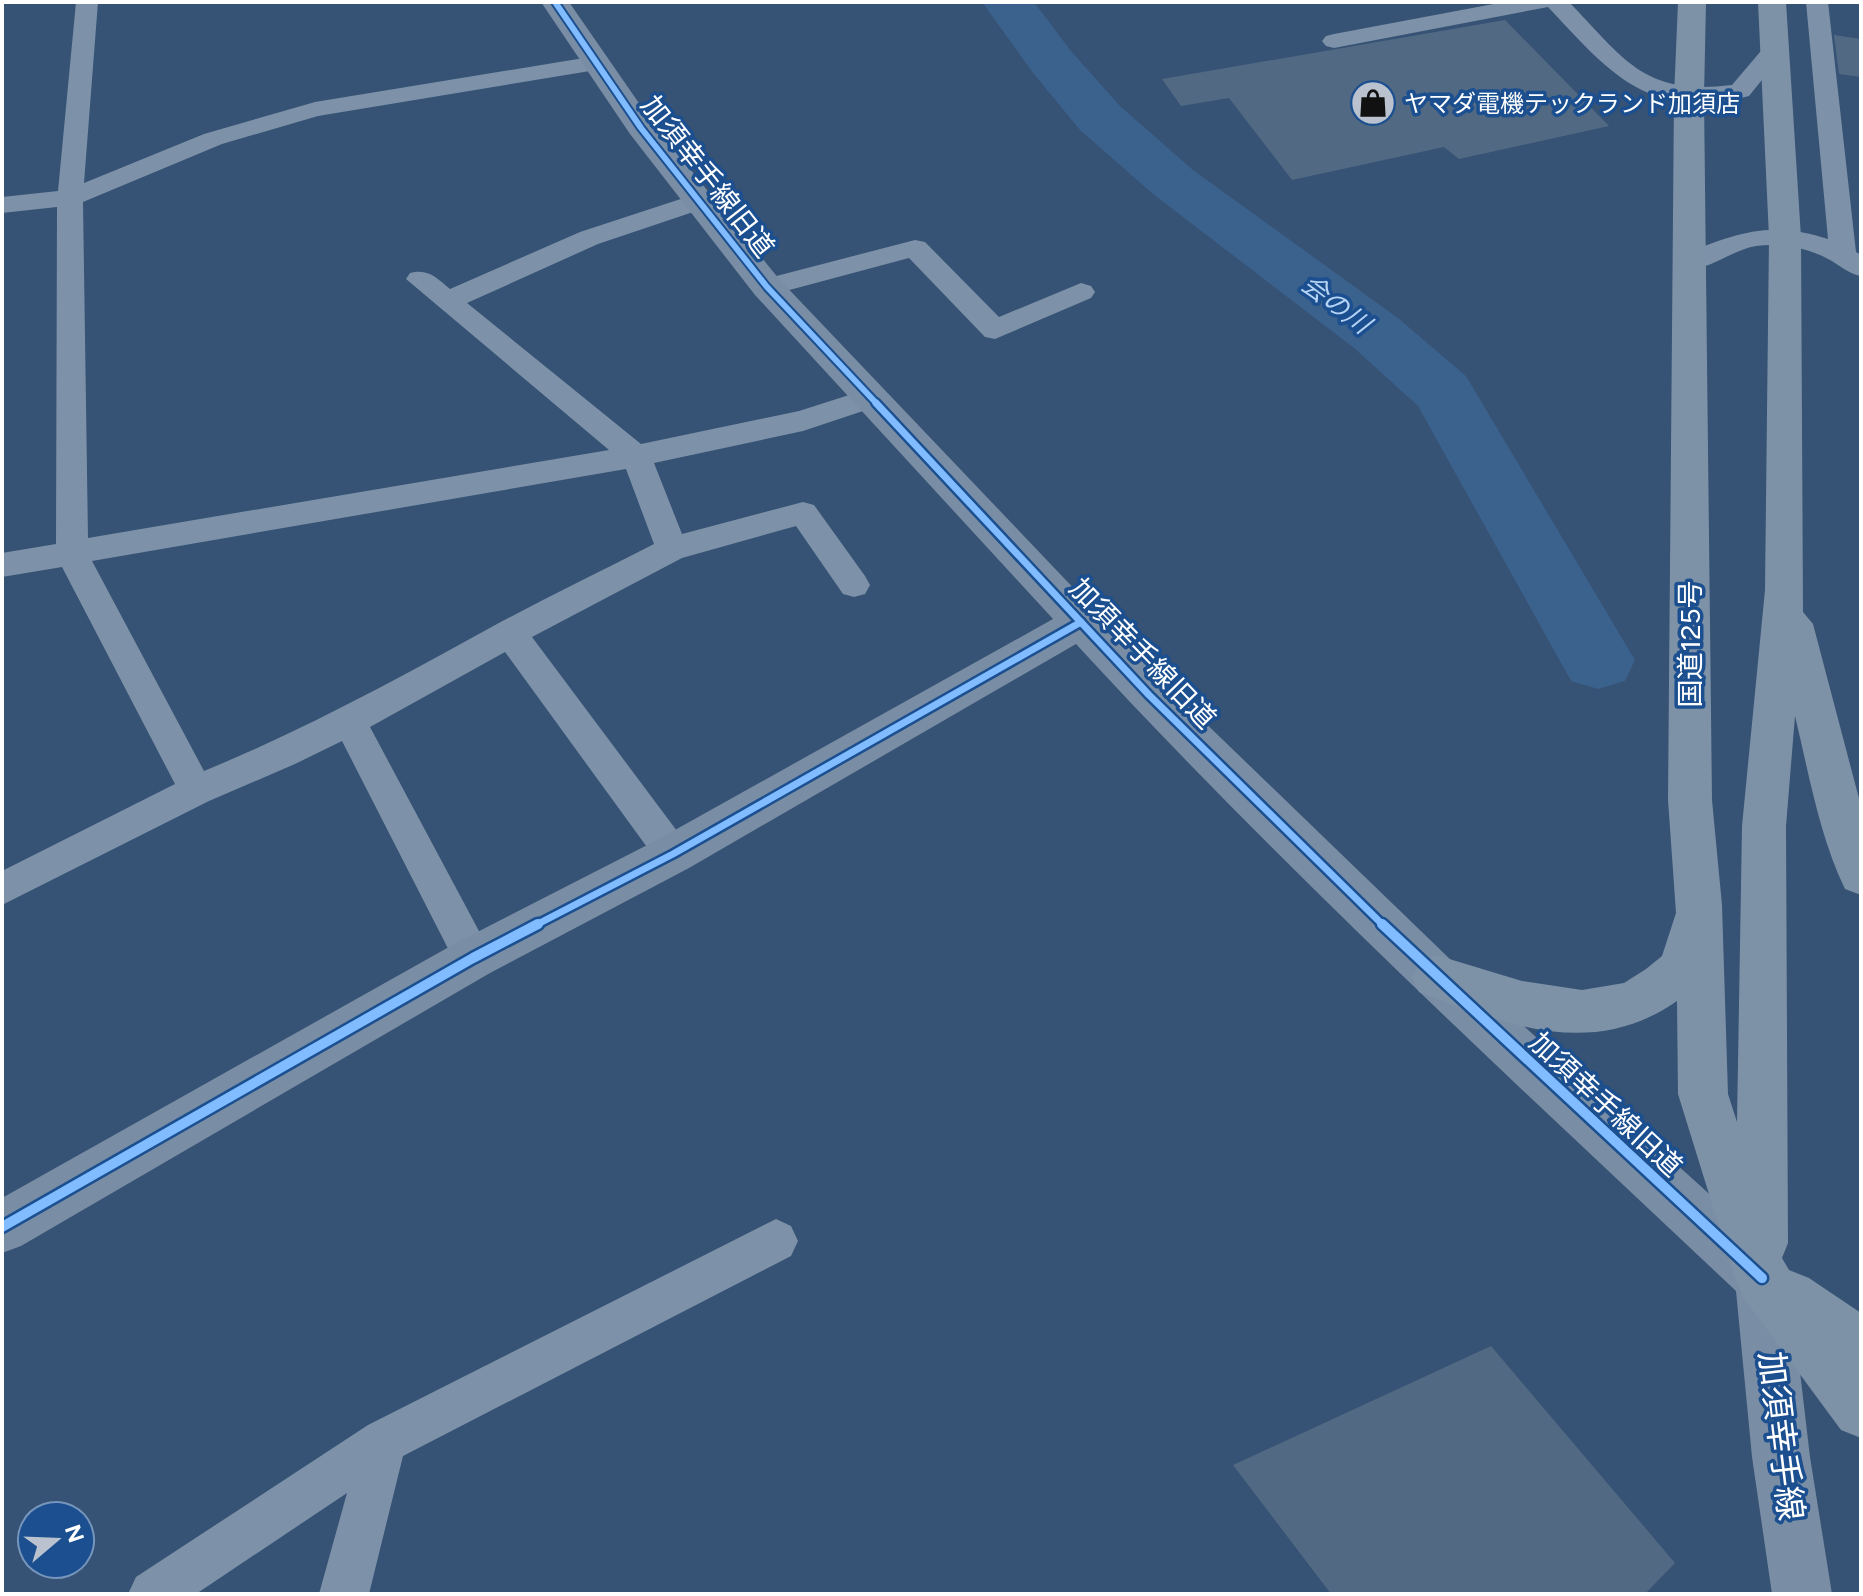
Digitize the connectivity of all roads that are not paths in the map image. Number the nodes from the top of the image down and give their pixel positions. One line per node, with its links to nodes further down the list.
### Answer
1 (87, 2): 12 (street)
2 (555, 2): 10 (street, 加須幸手線旧道)
3 (1541, 2): 8 (street)
4 (1556, 2): 11 (street)
5 (1692, 2): 11 (highway, 国道125号)
6 (1772, 2): 9 (highway)
7 (1817, 2): 16 (street)
8 (1334, 41)
9 (1774, 50): 11 (street); 15 (highway)
10 (596, 63): 12 (street); 13 (street, 加須幸手線旧道)
11 (1689, 97): 17 (highway, 国道125号)
12 (70, 198): 14 (street); 25 (street)
13 (699, 201): 19 (street, 加須幸手線旧道); 21 (street)
14 (2, 205)
15 (1785, 237): 16 (street); 17 (street); 28 (highway)
16 (1852, 261)
17 (1689, 262): 37 (highway, 国道125号)
18 (420, 279): 21 (street)
19 (767, 287): 20 (street); 22 (street, 加須幸手線旧道)
20 (1081, 292)
21 (447, 301): 23 (street)
22 (871, 398): 23 (street); 29 (street, 加須幸手線旧道)
23 (636, 456): 24 (street); 25 (street)
24 (672, 549): 27 (street); 30 (street)
25 (72, 554): 26 (street); 32 (street)
26 (2, 565)
27 (854, 585)
28 (1785, 590): 33 (highway); 42 (highway)
29 (1081, 622): 34 (street); 39 (street, 加須幸手線旧道)
30 (510, 633): 31 (street); 34 (street)
31 (349, 721): 32 (street); 38 (street)
32 (196, 790): 36 (street)
33 (1850, 806): 35 (highway)
34 (673, 854): 38 (street)
35 (1861, 875)
36 (2, 889)
37 (1699, 905): 39 (highway); 42 (highway, 国道125号)
38 (473, 958): 40 (street)
39 (1436, 977): 42 (street, 加須幸手線旧道)
40 (2, 1227)
41 (776, 1241): 45 (street)
42 (1762, 1278): 43 (highway); 44 (highway, 国道125号); 48 (street, 加須幸手線)
43 (1861, 1345)
44 (1861, 1410)
45 (384, 1441): 46 (street); 47 (street)
46 (153, 1594)
47 (344, 1594)
48 (1802, 1594)

